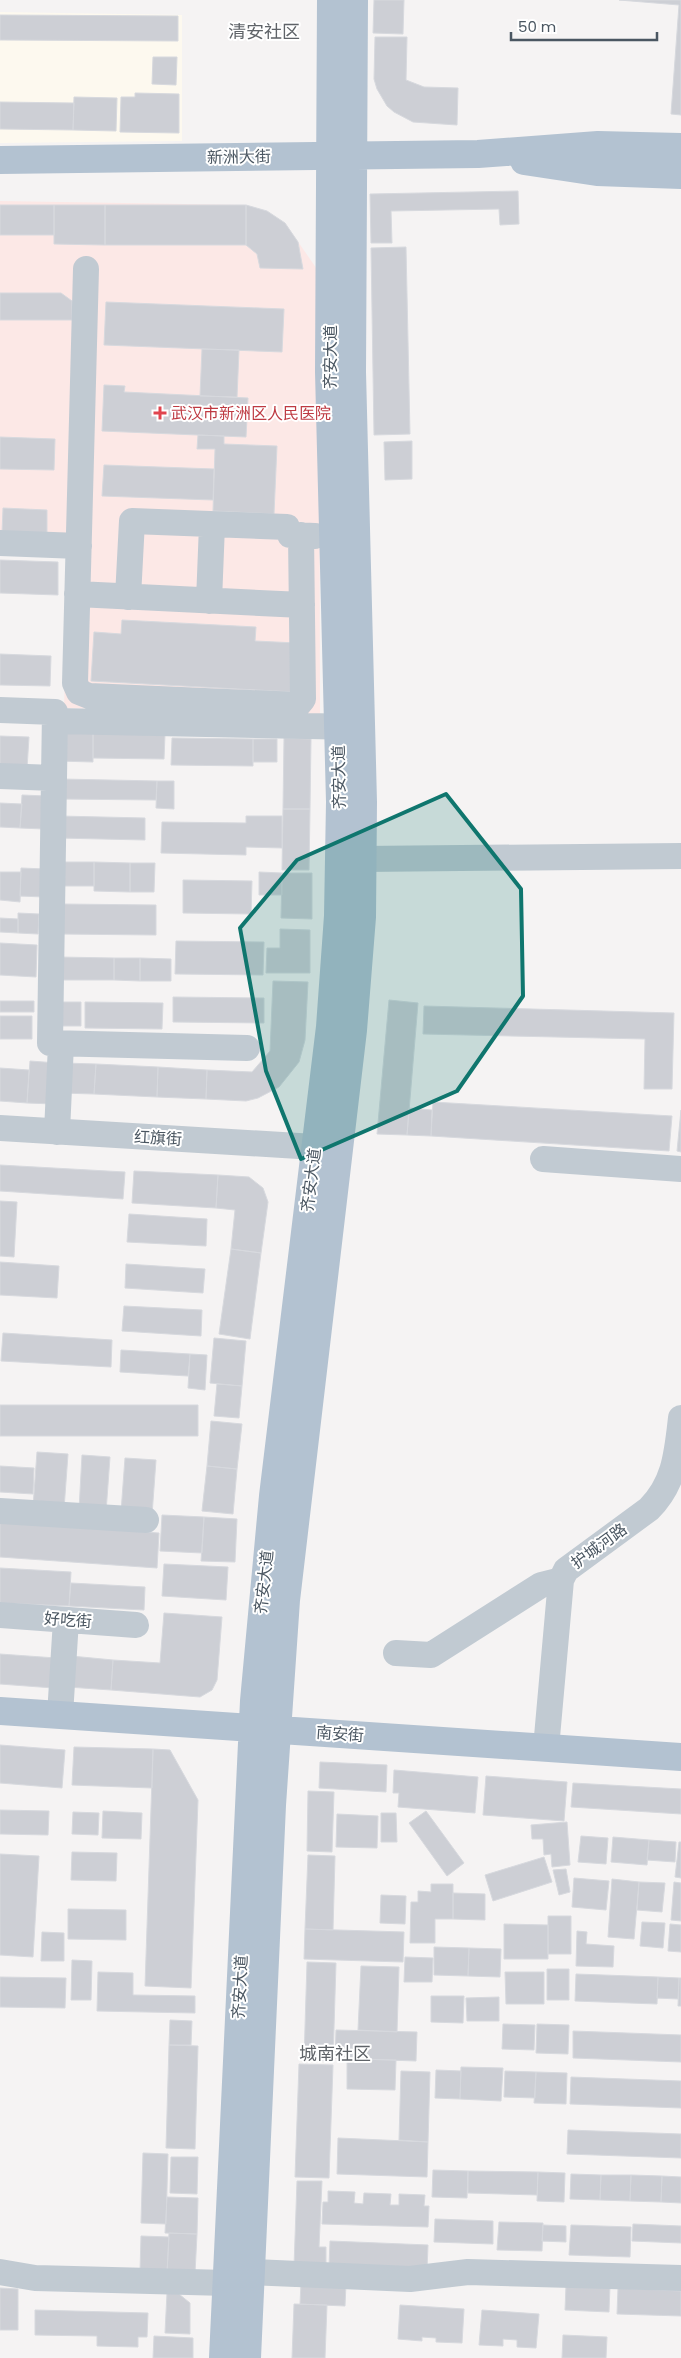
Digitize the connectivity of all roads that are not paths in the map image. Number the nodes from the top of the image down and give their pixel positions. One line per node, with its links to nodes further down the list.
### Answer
1 (331, 0): 5 (main road, 齐安大道)
2 (354, 0): 5 (main road, 齐安大道)
3 (681, 148): 4 (main road, 新洲大街)
4 (478, 154): 5 (main road, 新洲大街); 7 (main road, 新洲大街)
5 (341, 156): 6 (main road, 新洲大街); 11 (main road, 齐安大道); 20 (main road, 齐安大道)
6 (0, 160)
7 (681, 175)
8 (86, 269): 13 (street)
9 (212, 524): 10 (street); 15 (street); 16 (street)
10 (301, 535): 11 (street); 17 (street)
11 (333, 536): 20 (main road, 齐安大道)
12 (0, 543): 13 (street)
13 (79, 546): 14 (street)
14 (77, 594): 15 (street); 17 (street)
15 (128, 597): 16 (street)
16 (209, 601): 17 (street)
17 (302, 605)
18 (0, 710): 19 (street)
19 (54, 720): 20 (street); 22 (street)
20 (350, 727): 24 (main road, 齐安大道); 29 (main road, 齐安大道)
21 (0, 776): 22 (street)
22 (54, 778): 25 (street)
23 (681, 856): 24 (street)
24 (363, 859): 43 (main road, 齐安大道)
25 (61, 1044): 26 (street); 28 (street)
26 (247, 1048)
27 (0, 1128): 28 (street, 红旗街)
28 (57, 1132): 29 (street, 红旗街)
29 (316, 1147): 43 (main road, 齐安大道)
30 (542, 1159): 31 (street)
31 (681, 1169)
32 (681, 1418): 33 (street, 护城河路)
33 (669, 1502): 36 (street, 护城河路)
34 (0, 1511): 35 (street)
35 (146, 1520)
36 (561, 1580): 40 (street); 44 (street, 护城河路)
37 (0, 1616): 38 (street, 好吃街)
38 (66, 1620): 39 (street, 好吃街); 42 (street)
39 (136, 1626)
40 (396, 1653)
41 (0, 1711): 42 (main road, 南安街)
42 (60, 1715): 43 (main road, 南安街)
43 (264, 1729): 44 (main road, 南安街); 47 (main road, 齐安大道)
44 (546, 1748): 45 (main road, 南安街)
45 (681, 1757)
46 (0, 2272): 47 (street)
47 (239, 2278): 48 (street); 49 (main road, 齐安大道); 50 (main road, 齐安大道)
48 (681, 2278)
49 (224, 2358)
50 (247, 2358)

